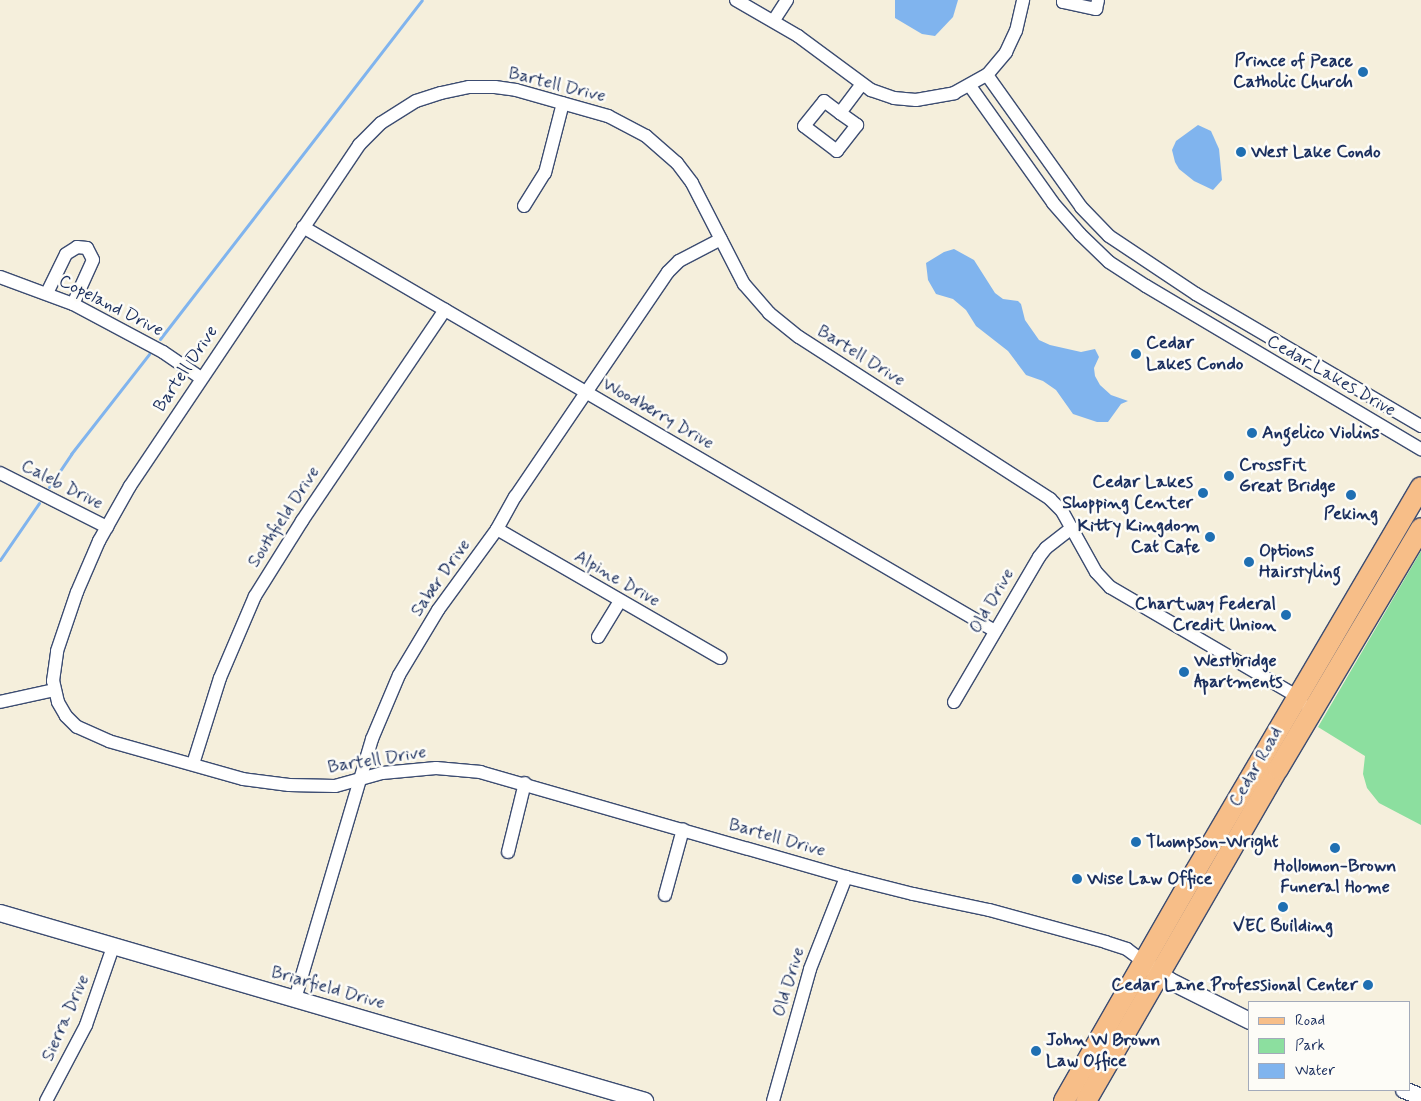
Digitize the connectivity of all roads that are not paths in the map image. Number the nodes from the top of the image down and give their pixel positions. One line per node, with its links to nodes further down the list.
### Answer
1 (736, 0): 6 (street)
2 (788, 0): 6 (street)
3 (1023, 0): 7 (street)
4 (1064, 0): 5 (street)
5 (1098, 0)
6 (774, 20): 8 (street)
7 (987, 75): 9 (street); 21 (street, Cedar Lakes Drive)
8 (862, 84): 9 (street); 11 (street)
9 (970, 86): 22 (street, Cedar Lakes Drive)
10 (563, 102): 12 (street); 13 (street, Bartell Drive); 14 (street, Bartell Drive)
11 (840, 113)
12 (524, 206)
13 (303, 227): 18 (street, Woodberry Drive); 19 (street, Bartell Drive)
14 (721, 239): 20 (street, Saber Drive); 27 (street, Bartell Drive)
15 (0, 277): 16 (street, Copeland Drive)
16 (47, 293): 17 (street, Copeland Drive); 17 (street)
17 (73, 304): 19 (street, Copeland Drive)
18 (445, 310): 20 (street, Woodberry Drive); 40 (street, Southfield Drive)
19 (202, 378): 26 (street, Bartell Drive)
20 (586, 392): 29 (street, Saber Drive); 32 (street, Woodberry Drive)
21 (1421, 426)
22 (1421, 449)
23 (0, 473): 26 (street, Caleb Drive)
24 (1421, 487): 36 (main road, Cedar Road)
25 (1421, 511): 31 (main road)
26 (108, 527): 35 (street, Bartell Drive)
27 (1072, 528): 32 (street, Old Drive); 36 (street, Bartell Drive)
28 (1421, 528): 31 (main road, Cedar Road)
29 (497, 529): 30 (street, Alpine Drive); 41 (street, Saber Drive)
30 (620, 601): 33 (street); 34 (street, Alpine Drive)
31 (1376, 605): 39 (main road, Cedar Road)
32 (995, 631): 38 (street, Old Drive)
33 (598, 638)
34 (720, 658)
35 (54, 690): 37 (street); 40 (street, Bartell Drive)
36 (1298, 697): 39 (street, Bartell Drive); 49 (main road, Cedar Road)
37 (0, 702)
38 (954, 702)
39 (1310, 716): 49 (main road, Cedar Road)
40 (193, 764): 41 (street, Bartell Drive)
41 (361, 779): 42 (street, Bartell Drive); 50 (street, Saber Drive)
42 (525, 783): 43 (street, Bartell Drive); 44 (street)
43 (683, 829): 45 (street, Bartell Drive); 46 (street)
44 (508, 852)
45 (846, 877): 49 (street, Bartell Drive); 56 (street, Old Drive)
46 (665, 895)
47 (0, 913): 48 (street, Briarfield Drive)
48 (113, 947): 50 (street, Briarfield Drive); 54 (street, Sierra Drive)
49 (1152, 969): 51 (street); 57 (main road, Cedar Road); 58 (main road, Cedar Road)
50 (295, 999): 55 (street, Briarfield Drive)
51 (1248, 1020)
52 (1406, 1091): 53 (street)
53 (1421, 1097)
54 (46, 1101)
55 (645, 1101)
56 (773, 1101)
57 (1064, 1101)
58 (1086, 1101)

